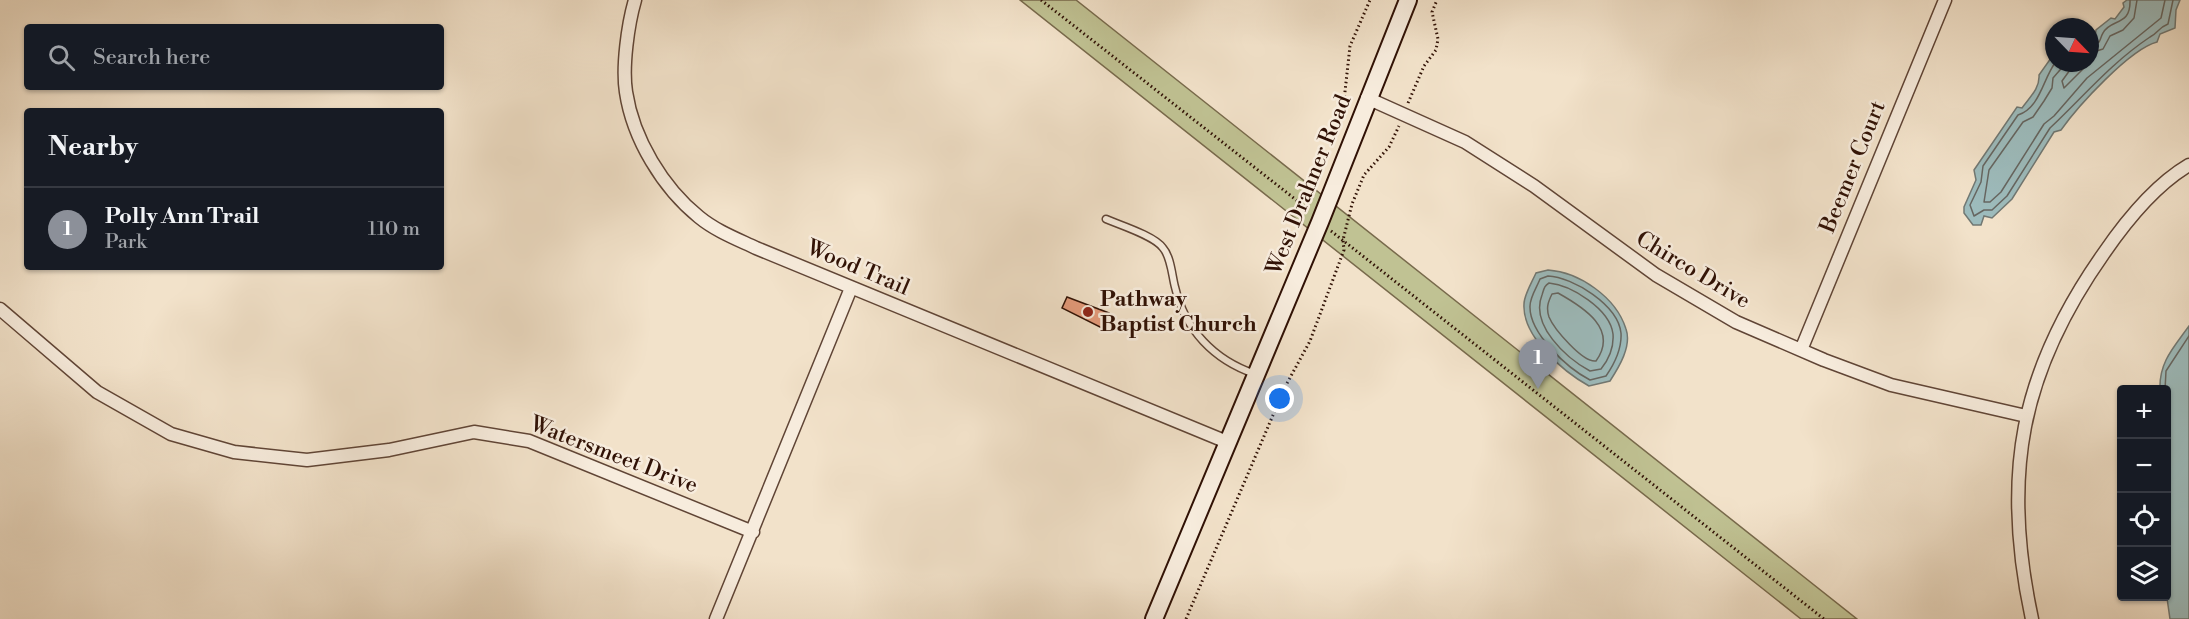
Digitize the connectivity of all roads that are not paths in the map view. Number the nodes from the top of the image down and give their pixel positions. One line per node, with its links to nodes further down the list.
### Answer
1 (635, 0): 7 (street, Wood Trail)
2 (1408, 0): 4 (street, West Drahner Road)
3 (1945, 0): 9 (street, Beemer Court)
4 (1367, 98): 9 (street, Chirco Drive); 10 (street, West Drahner Road)
5 (2189, 165): 11 (street)
6 (1106, 219): 10 (lane)
7 (851, 288): 12 (street, Wood Trail); 13 (street)
8 (0, 309): 13 (street, Watersmeet Drive)
9 (1801, 350): 11 (street, Chirco Drive)
10 (1256, 374): 12 (street, West Drahner Road)
11 (2026, 416): 16 (street)
12 (1227, 442): 15 (street, West Drahner Road)
13 (753, 532): 14 (street)
14 (716, 619)
15 (1154, 619)
16 (2032, 619)

